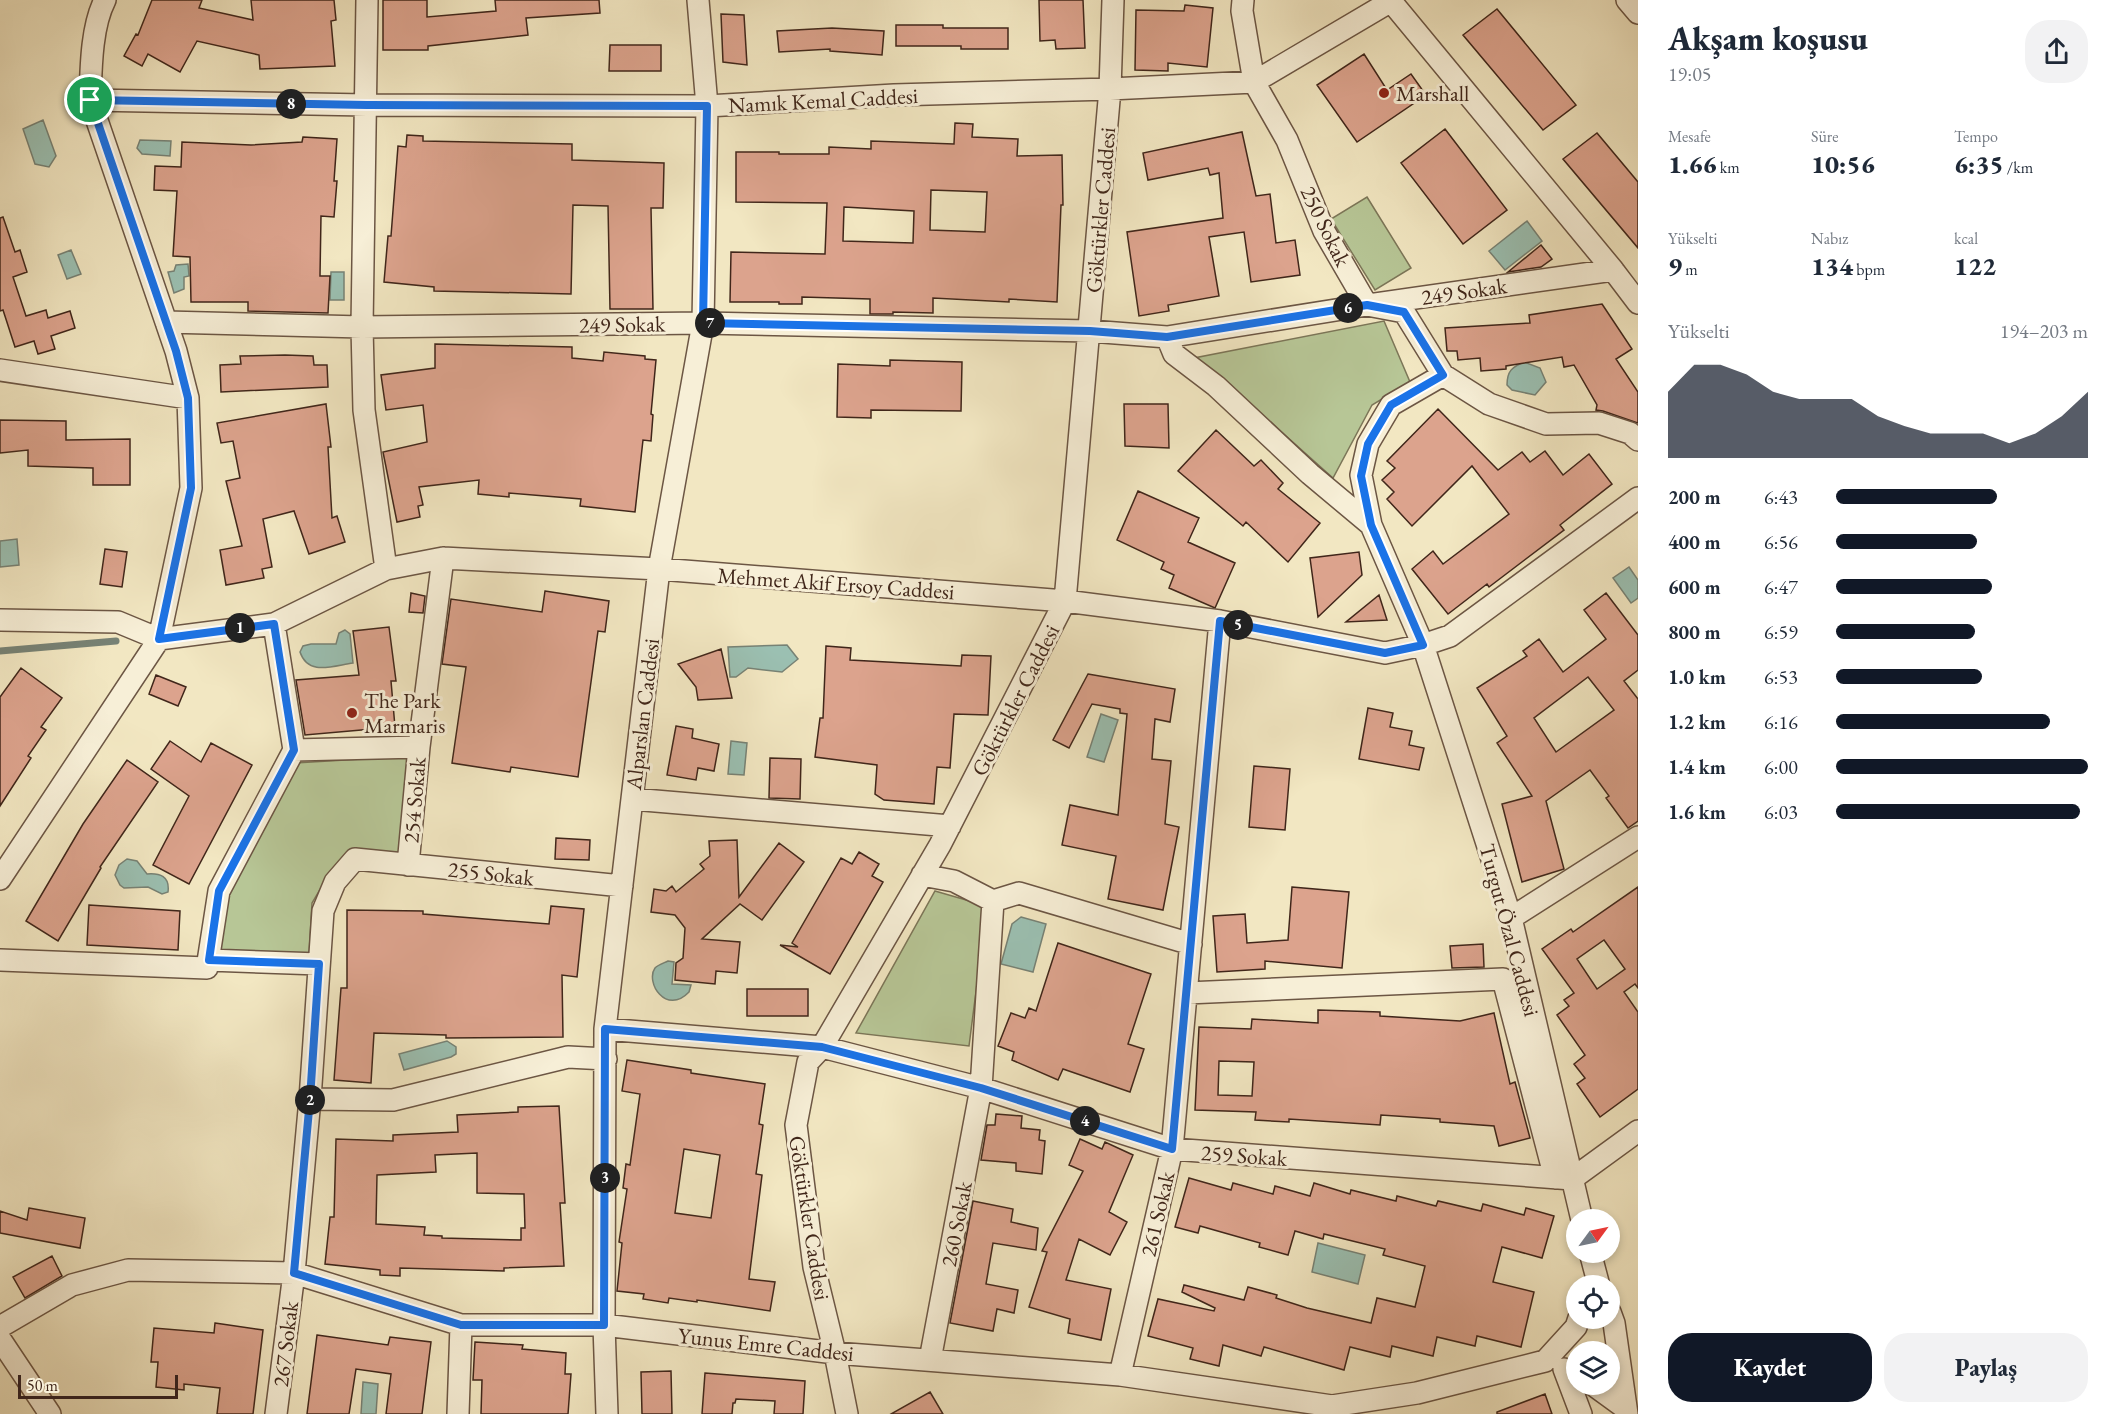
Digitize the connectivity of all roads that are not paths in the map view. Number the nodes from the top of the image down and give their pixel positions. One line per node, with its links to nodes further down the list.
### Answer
1 (105, 0): 11 (street)
2 (367, 0): 12 (street)
3 (699, 0): 13 (street, Alparslan Caddesi)
4 (1113, 0): 10 (street, Göktürkler Caddesi)
5 (1243, 0): 9 (street)
6 (1391, 0): 9 (street, Namık Kemal Caddesi); 14 (street)
7 (1627, 0): 8 (street)
8 (1638, 14)
9 (1254, 82): 10 (street, Namık Kemal Caddesi); 16 (street, 250 Sokak)
10 (1110, 89): 13 (street, Namık Kemal Caddesi); 20 (street, Göktürkler Caddesi)
11 (90, 100): 12 (street, Namık Kemal Caddesi); 17 (street)
12 (367, 105): 13 (street, Namık Kemal Caddesi); 19 (street)
13 (707, 106): 18 (street, Alparslan Caddesi)
14 (1613, 270): 15 (street); 16 (street, 249 Sokak)
15 (1638, 303)
16 (1367, 305): 21 (street, 249 Sokak); 23 (street)
17 (166, 322): 19 (street, 249 Sokak); 24 (street)
18 (703, 323): 19 (street, 249 Sokak); 20 (street, 249 Sokak); 30 (street, Alparslan Caddesi)
19 (362, 327): 29 (street)
20 (1090, 331): 21 (street, 249 Sokak); 31 (street, Göktürkler Caddesi)
21 (1167, 337): 27 (street)
22 (0, 370): 24 (street)
23 (1443, 375): 25 (street); 27 (street)
24 (188, 398): 35 (street)
25 (1638, 440)
26 (1638, 498): 36 (street, Mehmet Akif Ersoy Caddesi)
27 (1371, 525): 36 (street, Turgut Özal Caddesi)
28 (443, 558): 29 (street, Mehmet Akif Ersoy Caddesi); 30 (street, Mehmet Akif Ersoy Caddesi); 37 (street, 254 Sokak)
29 (386, 569): 34 (street, Mehmet Akif Ersoy Caddesi)
30 (659, 569): 31 (street, Mehmet Akif Ersoy Caddesi); 39 (street, Alparslan Caddesi)
31 (1065, 601): 33 (street, Mehmet Akif Ersoy Caddesi); 40 (street, Göktürkler Caddesi)
32 (0, 620): 35 (street, Mehmet Akif Ersoy Caddesi)
33 (1220, 621): 36 (street, Mehmet Akif Ersoy Caddesi); 49 (street, 261 Sokak)
34 (274, 624): 35 (street, Mehmet Akif Ersoy Caddesi); 38 (street)
35 (159, 639): 44 (street)
36 (1423, 645): 48 (street, Turgut Özal Caddesi)
37 (419, 747): 38 (street); 42 (street, 254 Sokak)
38 (294, 750): 51 (street)
39 (632, 800): 40 (street); 46 (street, Alparslan Caddesi)
40 (950, 826): 43 (street, Göktürkler Caddesi)
41 (1638, 837): 48 (street)
42 (408, 865): 45 (street, 255 Sokak); 46 (street, 255 Sokak)
43 (922, 875): 47 (street); 55 (street, Göktürkler Caddesi)
44 (0, 879)
45 (334, 882): 52 (street, 267 Sokak)
46 (622, 886): 54 (street, Alparslan Caddesi)
47 (993, 901): 49 (street); 57 (street, 260 Sokak)
48 (1511, 918): 61 (street, Turgut Özal Caddesi)
49 (1191, 944): 53 (street, 261 Sokak)
50 (0, 960): 51 (street)
51 (209, 960): 52 (street)
52 (319, 964): 58 (street, 267 Sokak)
53 (1186, 993): 60 (street, 261 Sokak); 61 (street)
54 (605, 1029): 55 (street, 259 Sokak); 56 (street, Alparslan Caddesi)
55 (822, 1047): 57 (street, 259 Sokak); 70 (street, Göktürkler Caddesi)
56 (606, 1059): 58 (street); 65 (street, Alparslan Caddesi)
57 (981, 1088): 60 (street, 259 Sokak); 71 (street, 260 Sokak)
58 (310, 1099): 63 (street, 267 Sokak)
59 (1638, 1131): 61 (street)
60 (1172, 1149): 61 (street, 259 Sokak); 74 (street, 261 Sokak)
61 (1564, 1178): 62 (street, Turgut Özal Caddesi)
62 (1577, 1209)
63 (294, 1273): 64 (street, Yunus Emre Caddesi); 66 (street, Yunus Emre Caddesi); 80 (street, 267 Sokak)
64 (461, 1325): 65 (street, Yunus Emre Caddesi); 81 (street)
65 (604, 1325): 70 (street, Yunus Emre Caddesi); 82 (street, Alparslan Caddesi)
66 (0, 1327)
67 (1574, 1329): 72 (street)
68 (1615, 1329): 78 (street)
69 (0, 1339): 79 (street)
70 (836, 1353): 71 (street, Yunus Emre Caddesi); 83 (street, Göktürkler Caddesi)
71 (930, 1360): 74 (street, Yunus Emre Caddesi)
72 (1545, 1360): 73 (street); 77 (street, Yunus Emre Caddesi)
73 (1566, 1370)
74 (1120, 1375): 77 (street, Yunus Emre Caddesi)
75 (1576, 1395): 84 (street)
76 (1606, 1395): 78 (street)
77 (1331, 1410)
78 (1626, 1411)
79 (50, 1414)
80 (276, 1414)
81 (458, 1414)
82 (607, 1414)
83 (847, 1414)
84 (1581, 1414)

